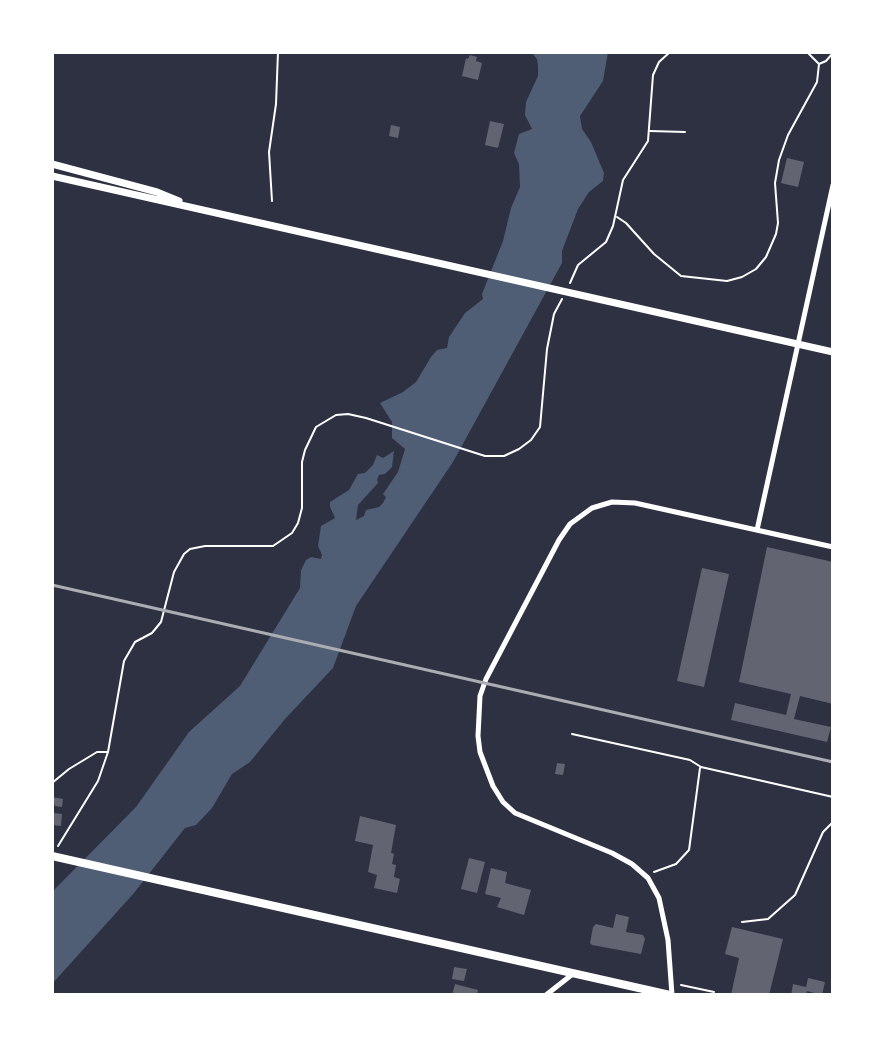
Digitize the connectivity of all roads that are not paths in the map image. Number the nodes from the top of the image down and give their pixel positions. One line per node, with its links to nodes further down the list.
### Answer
1 (52, 164): 4 (main road)
2 (52, 176): 4 (main road)
3 (833, 185): 5 (street)
4 (196, 208): 5 (main road)
5 (797, 344): 6 (main road); 7 (street)
6 (833, 352)
7 (757, 530): 8 (street); 12 (street)
8 (833, 547)
9 (52, 856): 10 (main road)
10 (574, 972): 11 (street); 12 (main road)
11 (546, 995)
12 (671, 995)

